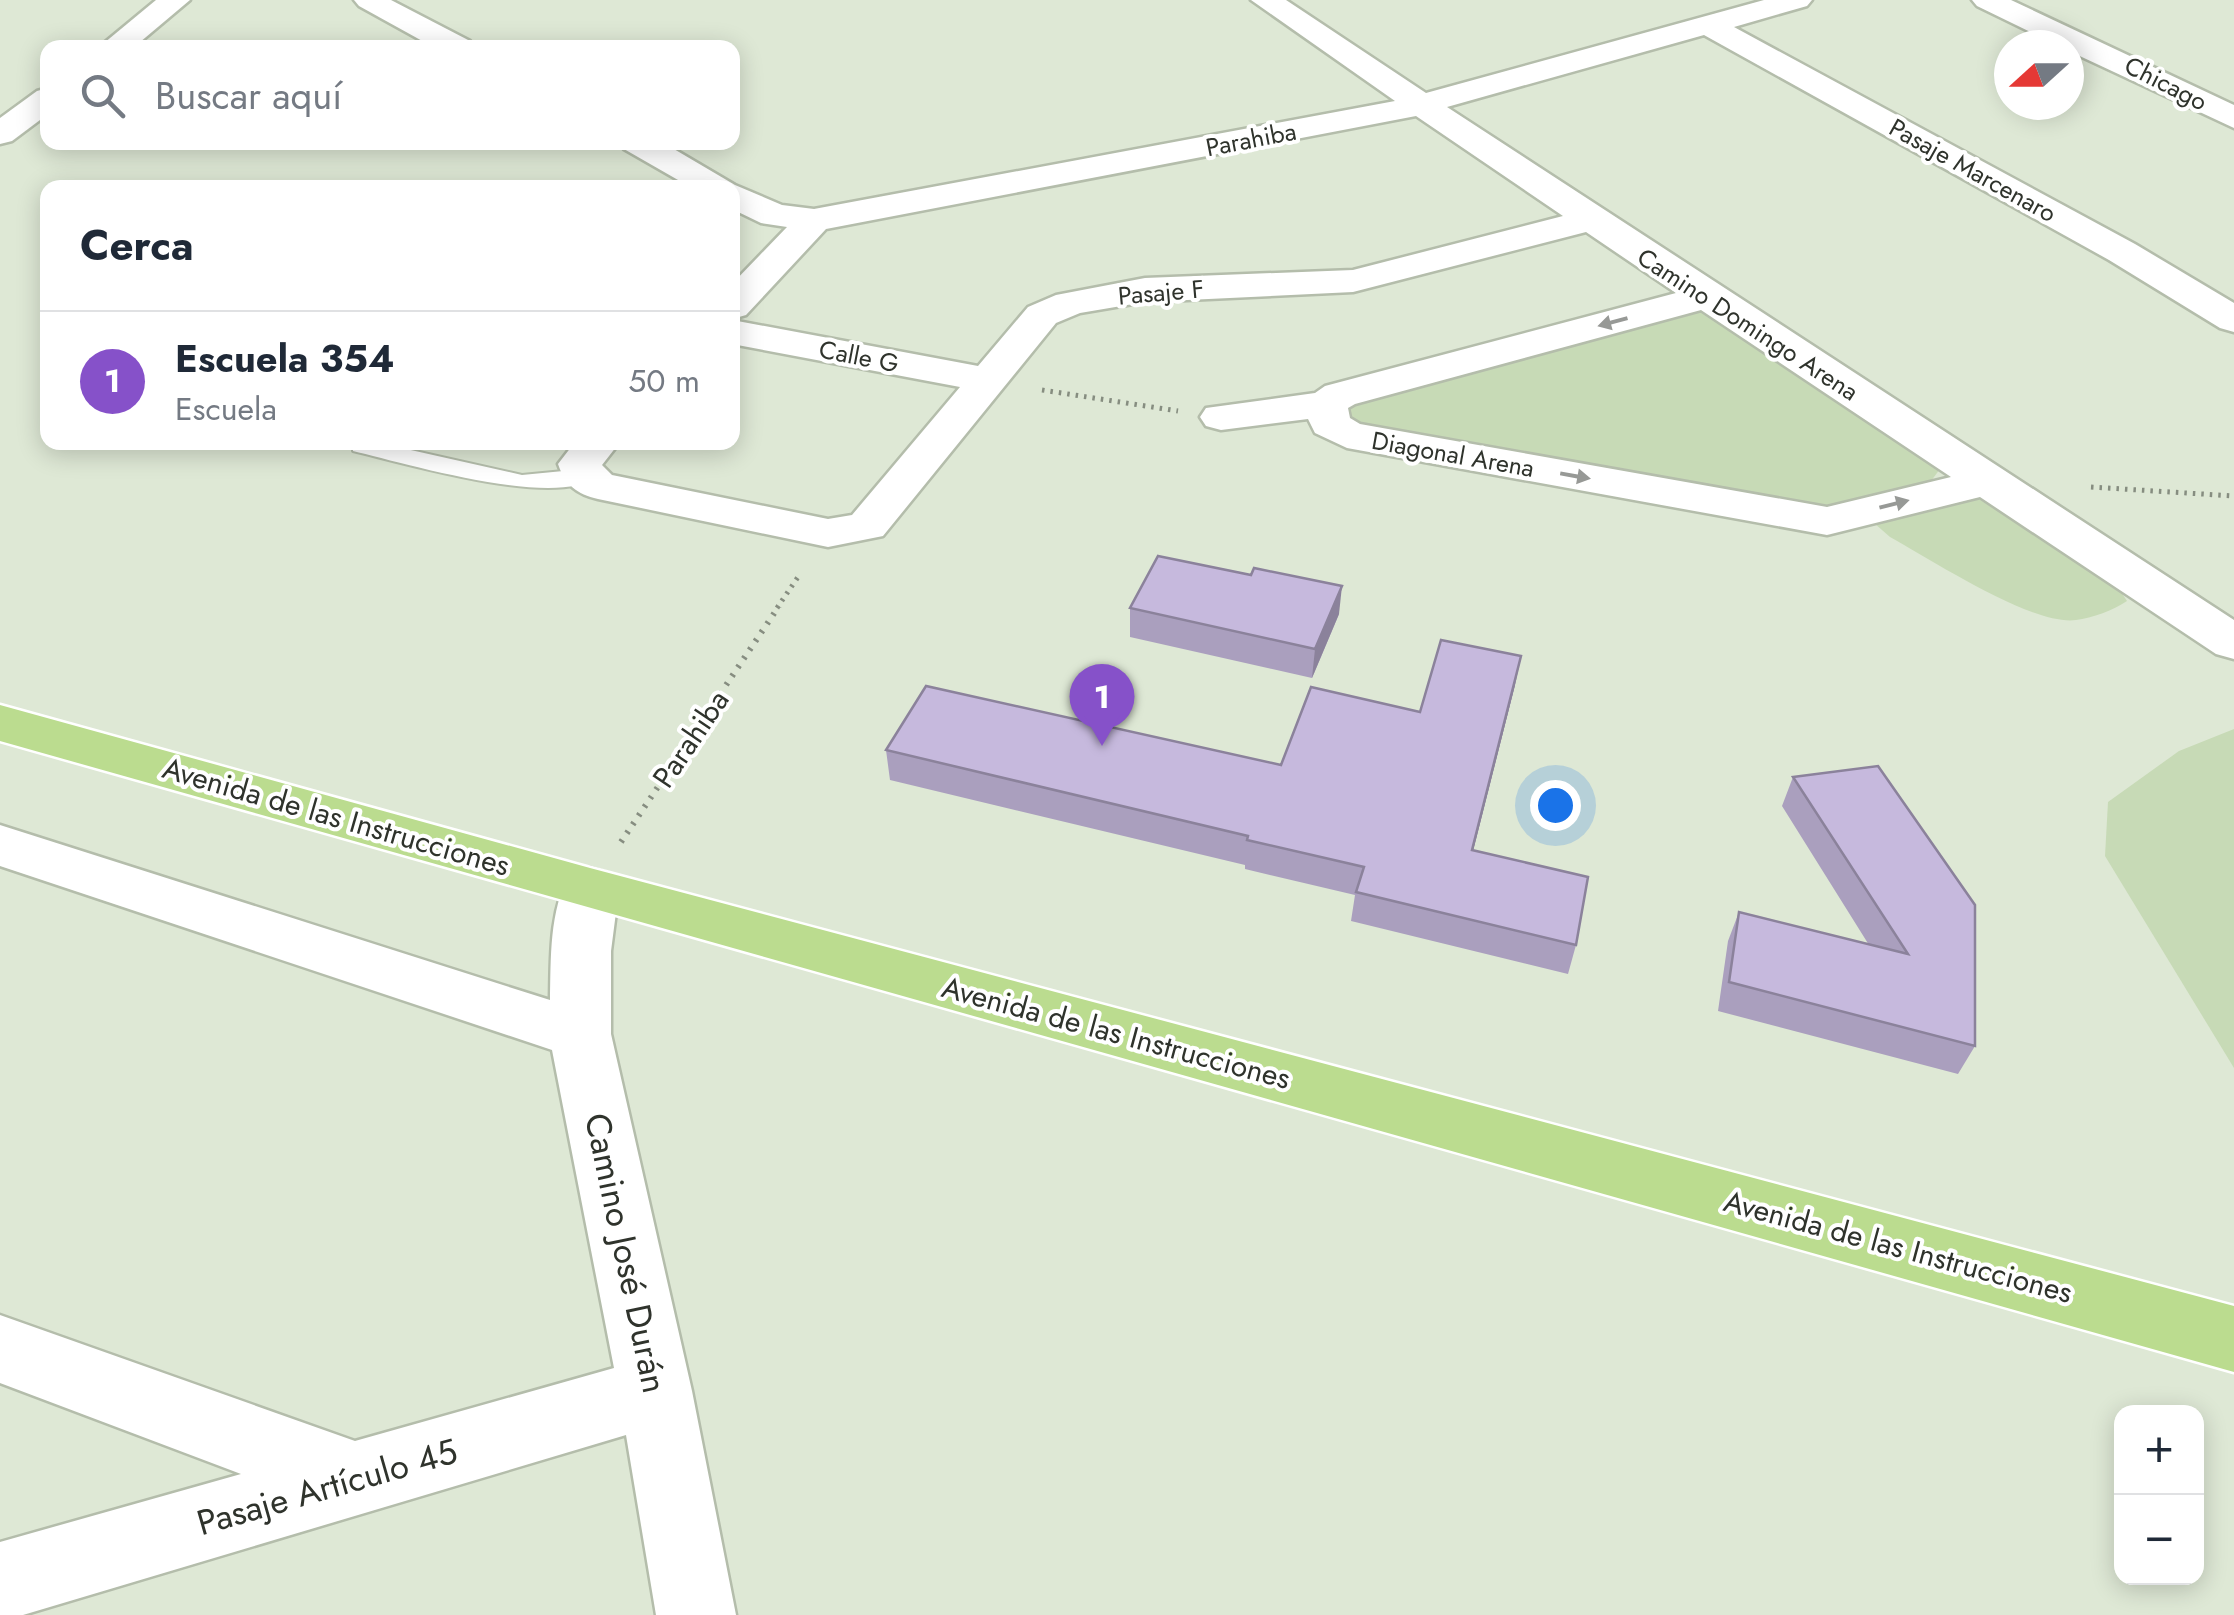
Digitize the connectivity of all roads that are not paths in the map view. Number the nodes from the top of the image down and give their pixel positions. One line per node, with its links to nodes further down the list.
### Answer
1 (175, 0): 7 (street)
2 (369, 0): 8 (street)
3 (1266, 0): 10 (street, Camino Domingo Arena)
4 (1797, 0): 6 (street, Parahiba)
5 (1988, 0): 11 (street, Chicago)
6 (1708, 25): 10 (street, Parahiba); 20 (street, Pasaje Marcenaro)
7 (123, 40)
8 (445, 40)
9 (40, 104): 12 (street)
10 (1421, 105): 16 (street, Parahiba); 17 (street, Camino Domingo Arena)
11 (2234, 118)
12 (0, 134)
13 (650, 150): 14 (street)
14 (705, 180)
15 (740, 198): 16 (street)
16 (814, 220): 19 (street)
17 (1590, 220): 18 (street, Camino Domingo Arena); 22 (street, Pasaje F)
18 (1707, 297): 23 (street, Diagonal Arena, one-way to 23); 27 (street, Camino Domingo Arena)
19 (740, 299)
20 (2234, 320)
21 (740, 334): 22 (street, Calle G)
22 (986, 380): 26 (street, Pasaje F)
23 (1326, 404): 24 (street); 27 (street, Diagonal Arena, one-way to 27)
24 (1221, 418)
25 (379, 450): 26 (lane)
26 (592, 459)
27 (1989, 481): 28 (street, Camino Domingo Arena)
28 (2234, 643)
29 (0, 723): 31 (main road, Avenida de las Instrucciones)
30 (0, 845): 32 (street)
31 (590, 889): 32 (street, Camino José Durán); 33 (main road, Avenida de las Instrucciones)
32 (580, 1034): 35 (street, Camino José Durán)
33 (2234, 1339)
34 (0, 1348): 36 (street)
35 (655, 1391): 36 (street, Pasaje Artículo 45); 38 (street, Camino José Durán)
36 (355, 1479): 37 (street, Pasaje Artículo 45)
37 (0, 1582)
38 (696, 1615)

